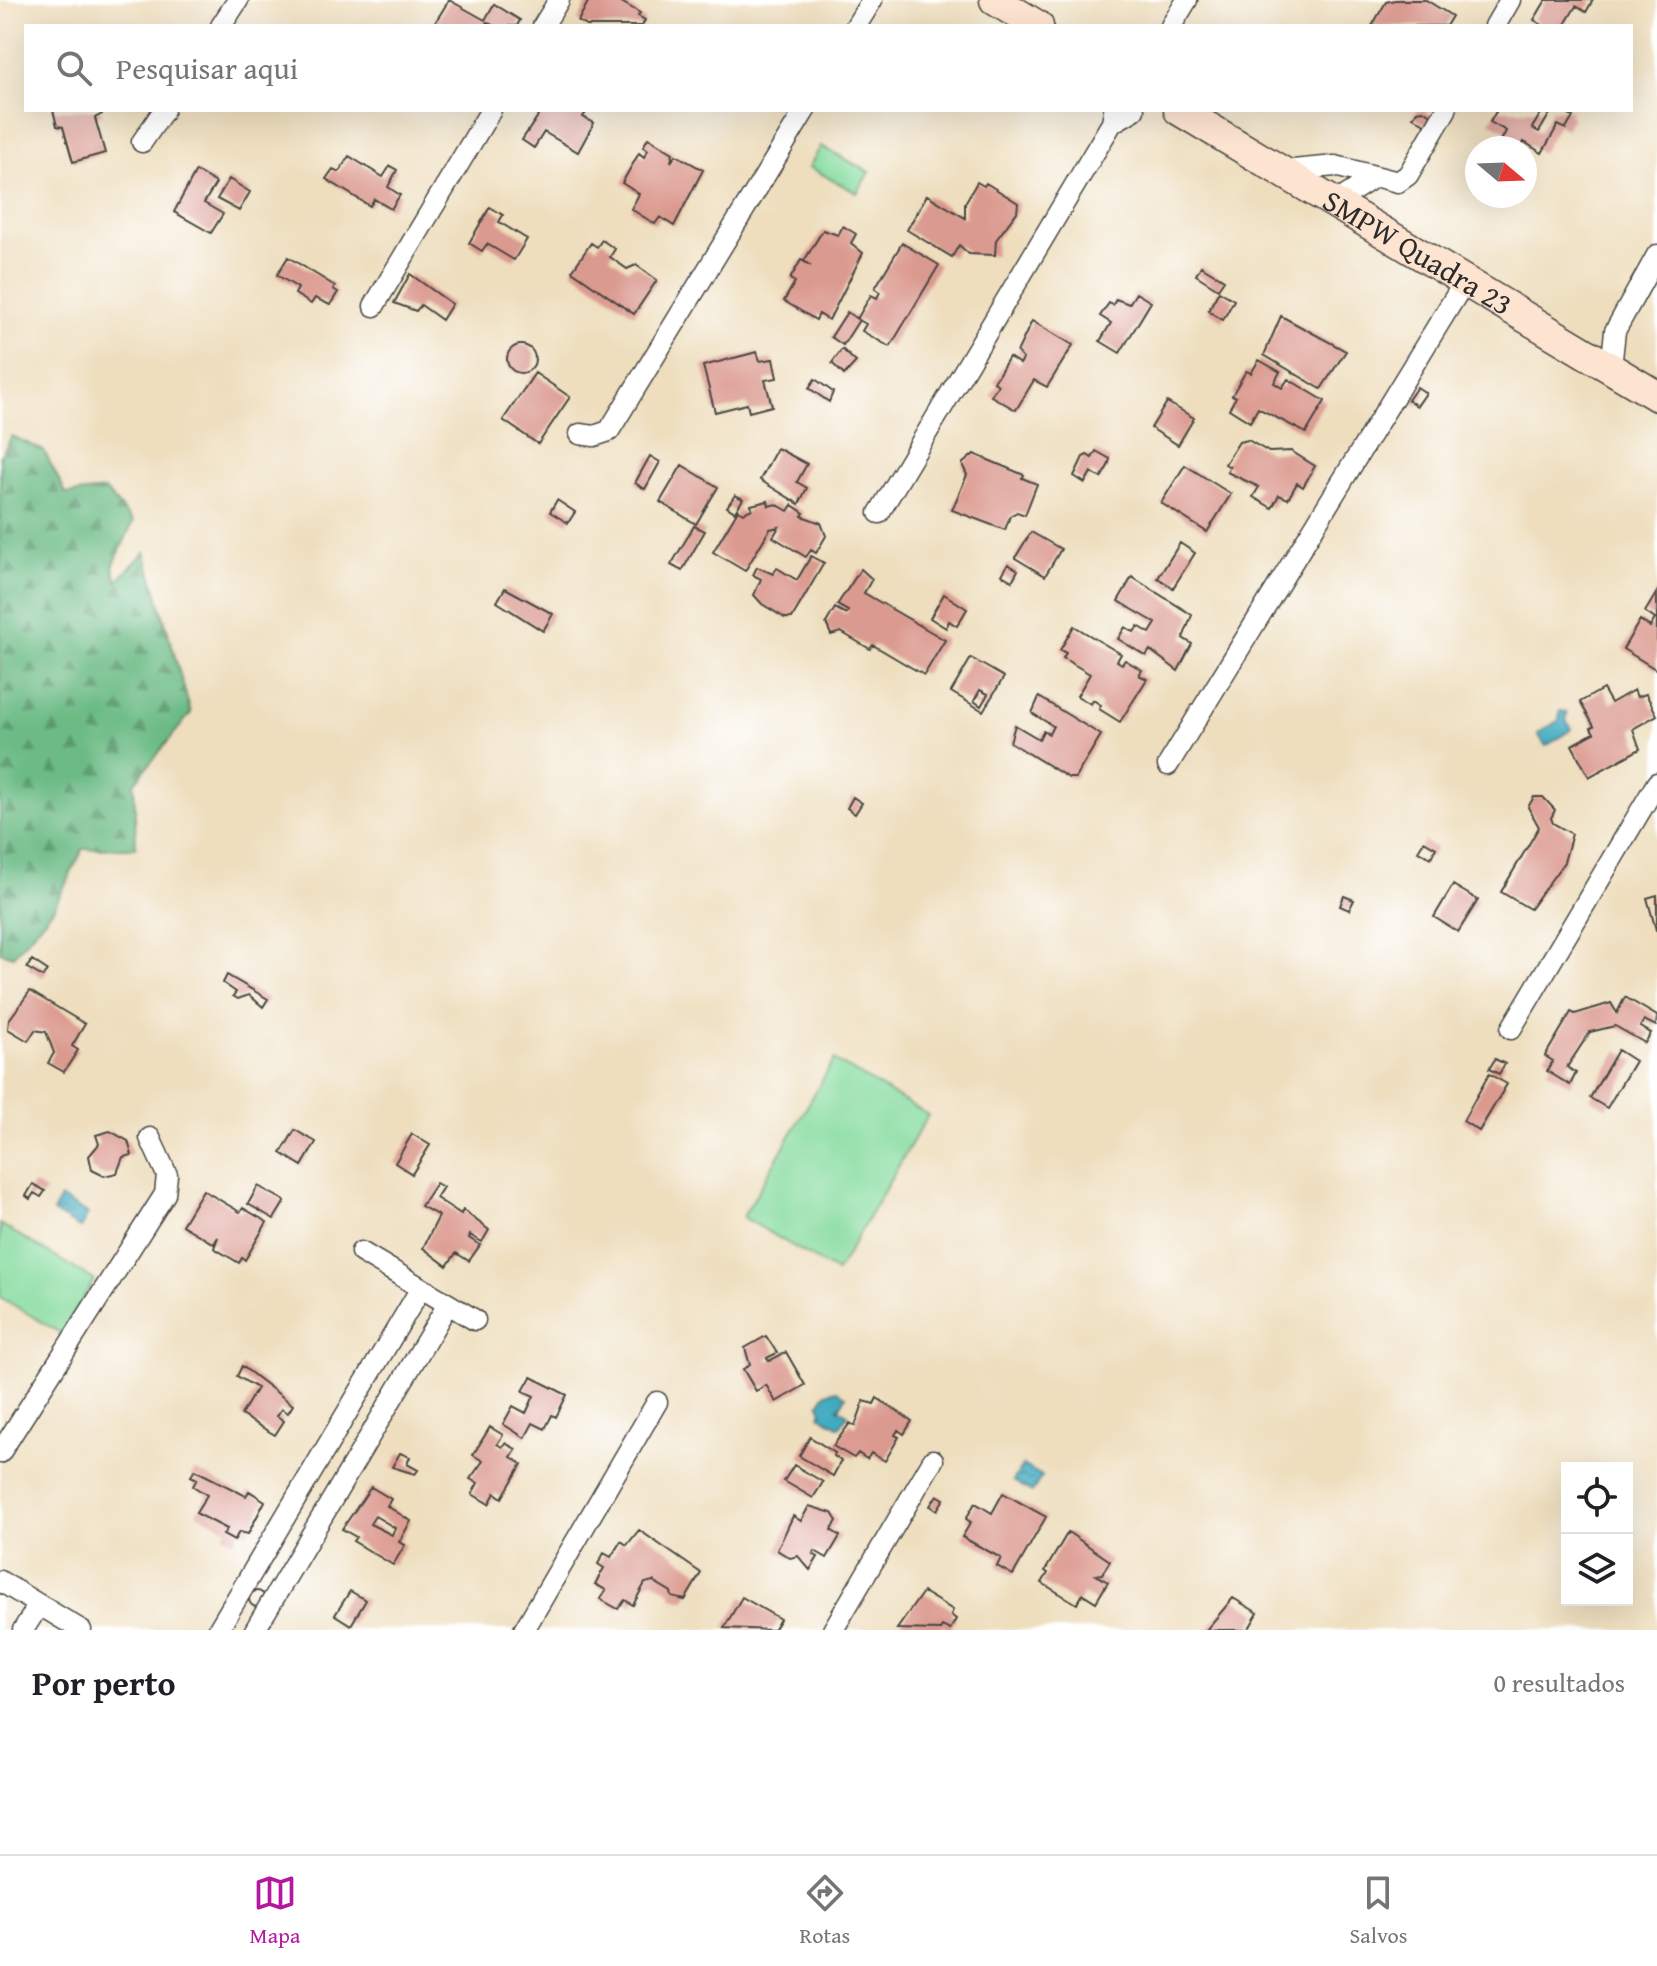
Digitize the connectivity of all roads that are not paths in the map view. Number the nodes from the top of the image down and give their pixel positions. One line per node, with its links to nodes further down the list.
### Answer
1 (238, 0): 7 (street)
2 (559, 0): 8 (street)
3 (872, 0): 9 (street)
4 (995, 0): 10 (street)
5 (1187, 0): 11 (street)
6 (1510, 0): 12 (street)
7 (222, 24)
8 (544, 24)
9 (857, 24)
10 (1035, 24)
11 (1172, 24)
12 (1496, 24)
13 (163, 112): 19 (street)
14 (490, 112): 25 (street)
15 (804, 112): 30 (street)
16 (1182, 112): 20 (street, SMPW Quadra 23)
17 (1445, 112): 21 (street)
18 (1113, 116): 31 (street)
19 (142, 142)
20 (1282, 171): 21 (street); 22 (street, SMPW Quadra 23)
21 (1373, 178): 22 (street)
22 (1335, 203): 24 (street, SMPW Quadra 23)
23 (1657, 255): 26 (street)
24 (1465, 281): 27 (street, SMPW Quadra 23); 32 (street)
25 (374, 306)
26 (1615, 331): 27 (street); 28 (street)
27 (1584, 352): 28 (street, SMPW Quadra 23)
28 (1611, 368): 29 (street, SMPW Quadra 23)
29 (1657, 396)
30 (580, 434)
31 (879, 513)
32 (1168, 765)
33 (1657, 783): 34 (street)
34 (1511, 1029)
35 (150, 1138): 42 (street)
36 (361, 1252): 37 (street)
37 (421, 1288): 38 (street); 41 (street)
38 (448, 1304): 39 (street); 44 (street)
39 (475, 1320)
40 (657, 1402): 51 (street)
41 (326, 1447): 44 (street); 47 (street)
42 (0, 1453)
43 (933, 1460): 52 (street)
44 (353, 1464): 50 (street)
45 (0, 1581): 46 (street)
46 (39, 1605): 48 (street); 49 (street)
47 (223, 1622): 50 (street)
48 (23, 1630)
49 (81, 1630)
50 (254, 1630)
51 (524, 1630)
52 (833, 1630)

